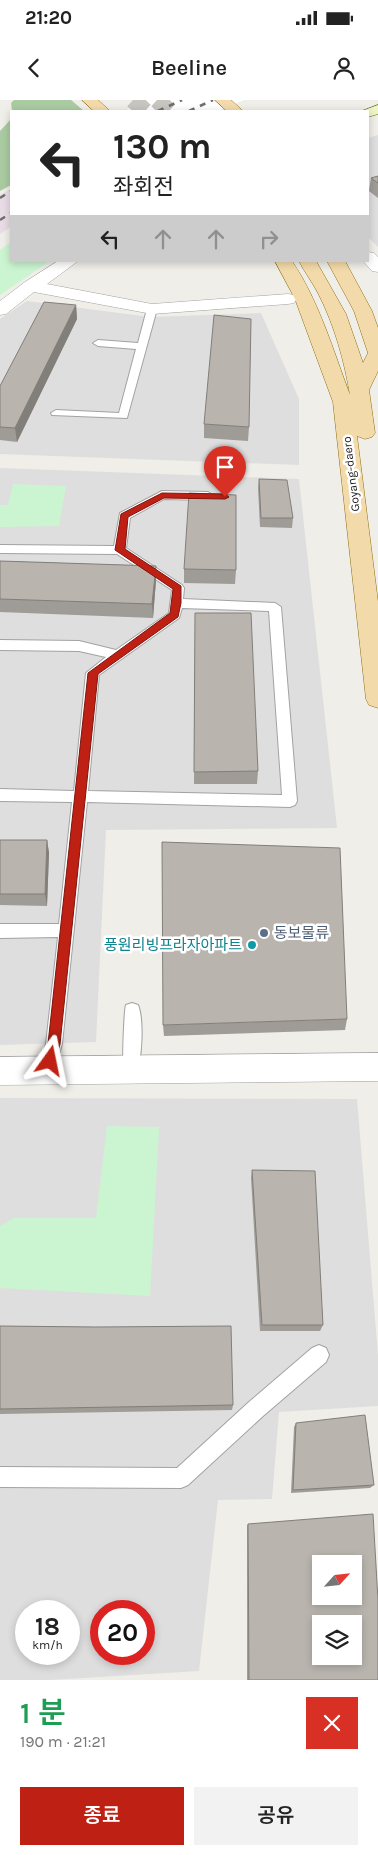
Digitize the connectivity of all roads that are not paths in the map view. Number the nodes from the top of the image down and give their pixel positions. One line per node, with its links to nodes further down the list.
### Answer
1 (89, 100): 3 (main road)
2 (222, 100): 4 (main road)
3 (102, 110)
4 (235, 110)
5 (369, 258): 11 (street)
6 (68, 262): 12 (street)
7 (265, 262): 13 (main road)
8 (284, 262): 18 (main road, Goyang-daero)
9 (308, 262): 18 (main road, Goyang-daero)
10 (337, 262): 18 (main road)
11 (378, 267)
12 (31, 286): 14 (street); 15 (street)
13 (288, 299): 14 (street); 18 (main road)
14 (152, 309): 17 (lane)
15 (0, 310)
16 (98, 343): 17 (lane)
17 (142, 346): 19 (lane)
18 (349, 388): 21 (main road, Goyang-daero); 27 (main road, Goyang-daero)
19 (56, 413)
20 (225, 497): 23 (lane)
21 (378, 544)
22 (0, 550): 23 (lane)
23 (120, 550): 24 (lane)
24 (176, 603): 26 (lane); 29 (lane)
25 (0, 645): 26 (lane)
26 (118, 655): 29 (lane)
27 (378, 699)
28 (0, 794): 29 (lane)
29 (80, 797): 30 (lane)
30 (66, 930): 31 (lane); 36 (lane)
31 (0, 931)
32 (132, 1010): 34 (lane)
33 (378, 1067): 34 (street)
34 (130, 1069): 36 (street)
35 (0, 1071): 36 (street)
36 (47, 1071)
37 (319, 1355): 38 (lane)
38 (0, 1477)

